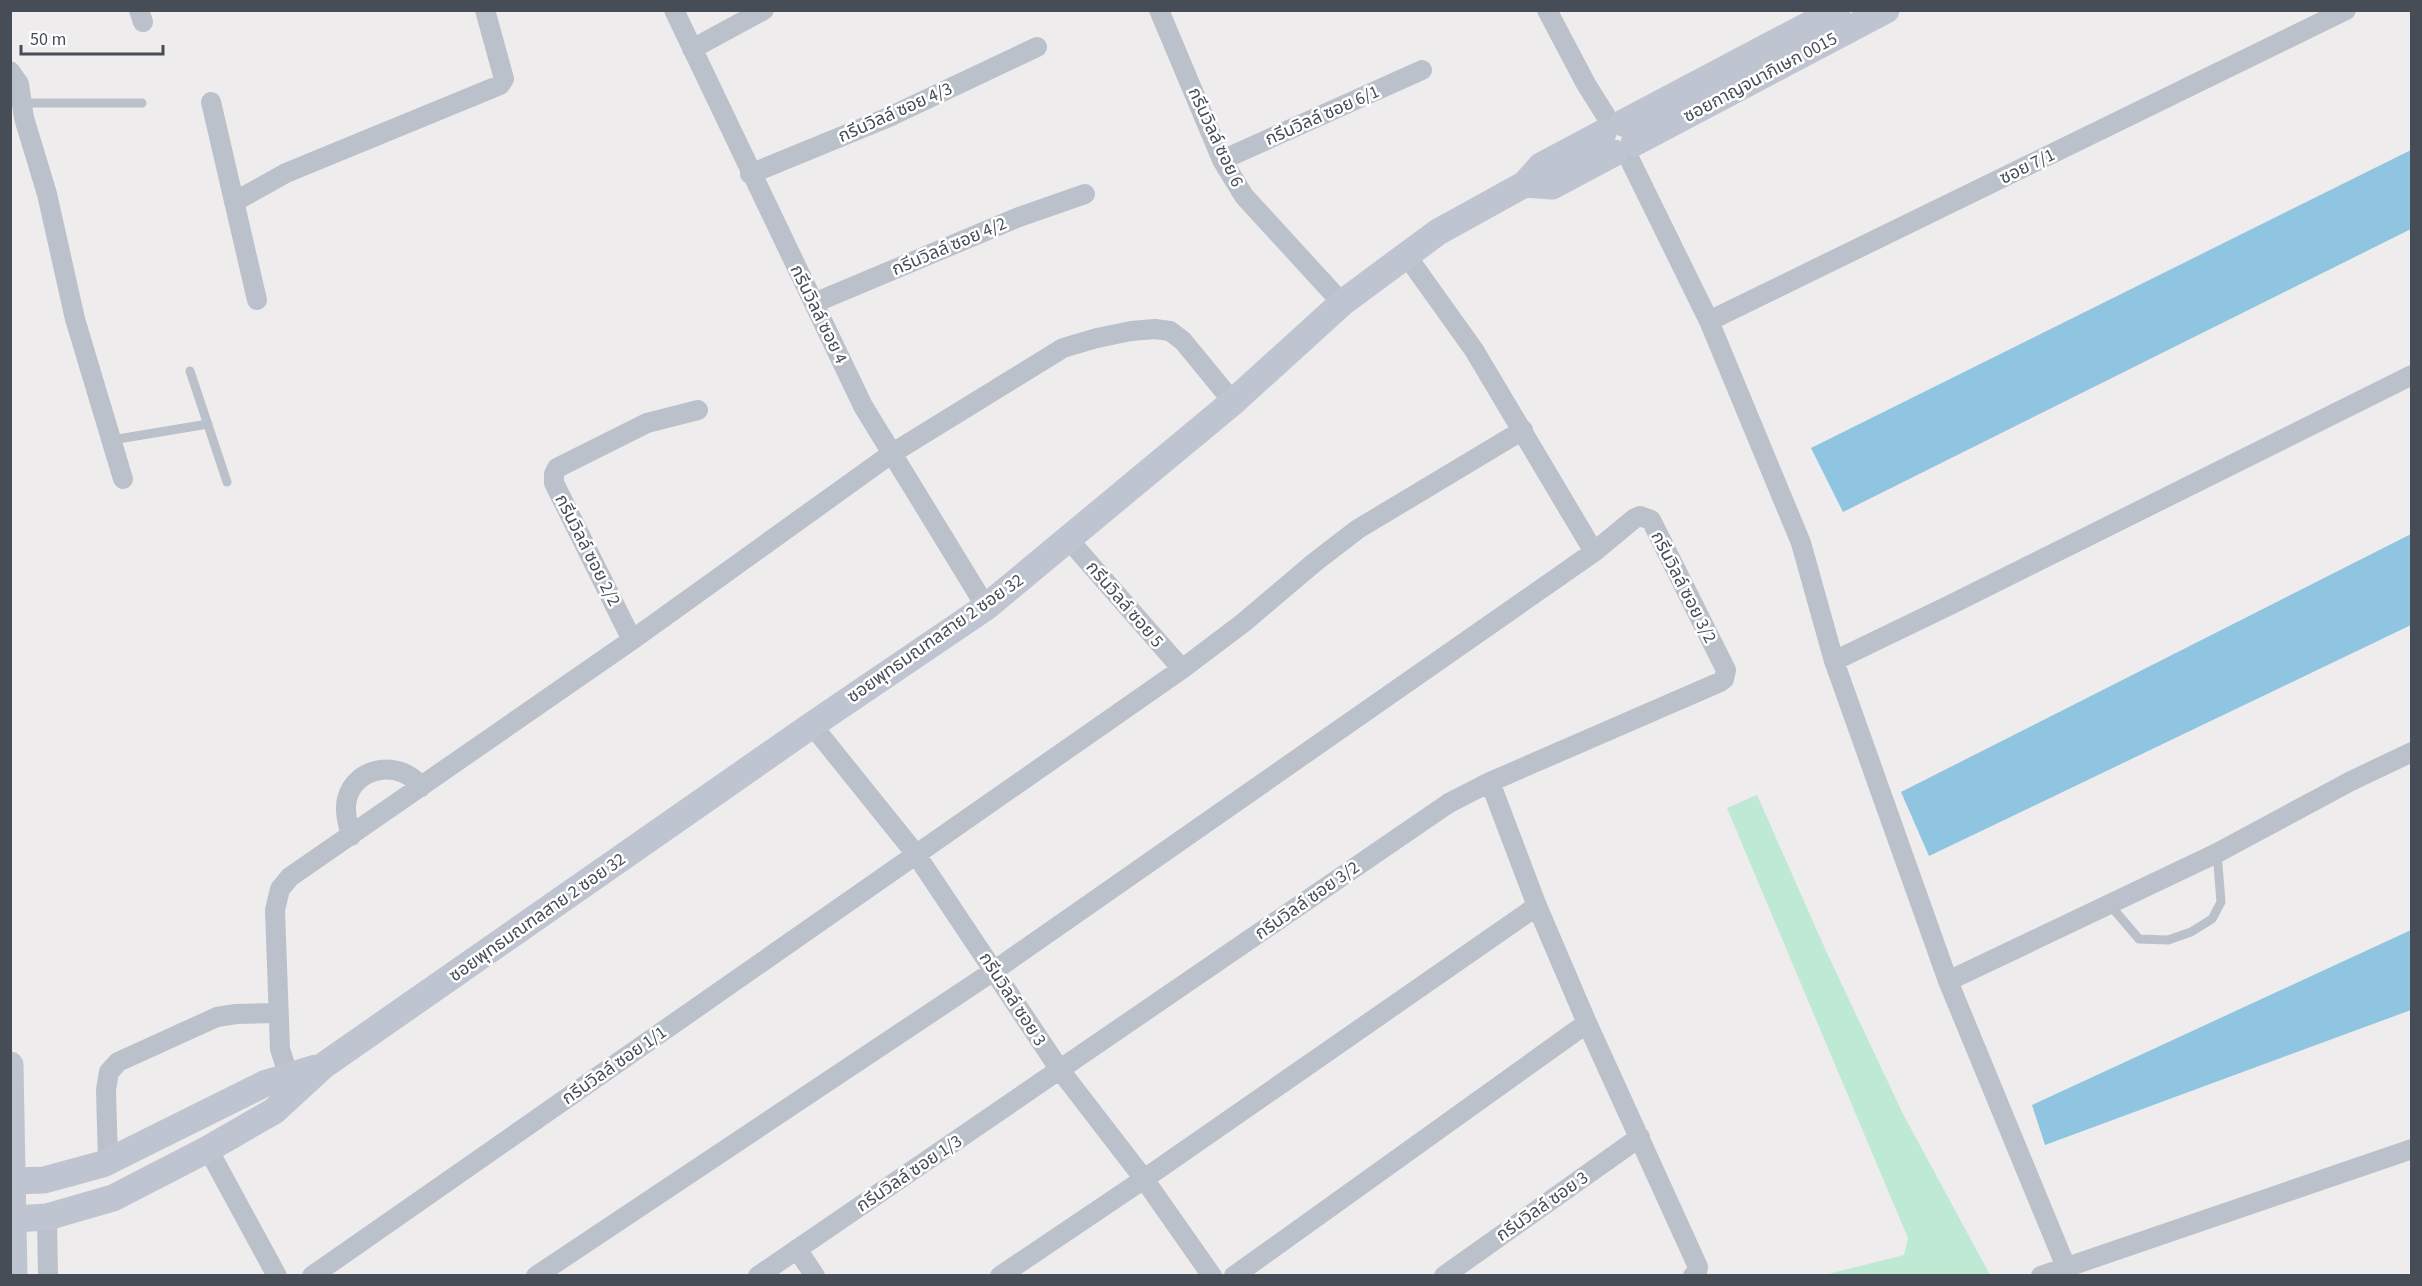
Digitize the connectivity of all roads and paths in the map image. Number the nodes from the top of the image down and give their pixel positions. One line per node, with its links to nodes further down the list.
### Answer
1 (485, 10): 20 (street)
2 (674, 10): 10 (street, กรีนวิลล์ ซอย 4)
3 (764, 10): 10 (street)
4 (1547, 10): 16 (street)
5 (1837, 10): 16 (street, ซอยกาญจนาภิเษก 0015)
6 (1886, 10): 16 (street, ซอยกาญจนาภิเษก 0015)
7 (2346, 10): 25 (street, ซอย 7/1)
8 (1162, 11): 17 (street, กรีนวิลล์ ซอย 6)
9 (1037, 46): 18 (street, กรีนวิลล์ ซอย 4/3)
10 (692, 49): 18 (street, กรีนวิลล์ ซอย 4)
11 (1422, 70): 17 (street, กรีนวิลล์ ซอย 6/1)
12 (10, 71): 14 (street)
13 (210, 102): 20 (street)
14 (20, 103): 15 (lane); 32 (street)
15 (142, 103)
16 (1619, 138): 21 (street, ซอยพุทธมณฑลสาย 2 ซอย 32); 25 (street)
17 (1222, 160): 24 (street, กรีนวิลล์ ซอย 6)
18 (750, 174): 23 (street, กรีนวิลล์ ซอย 4)
19 (1085, 194): 23 (street, กรีนวิลล์ ซอย 4/2)
20 (234, 202): 22 (street)
21 (1406, 255): 24 (street, ซอยพุทธมณฑลสาย 2 ซอย 32); 31 (street)
22 (257, 300)
23 (814, 303): 33 (street, กรีนวิลล์ ซอย 4)
24 (1342, 303): 28 (street, ซอยพุทธมณฑลสาย 2 ซอย 32)
25 (1709, 321): 40 (street)
26 (190, 371): 30 (lane)
27 (2412, 375): 40 (street)
28 (1233, 402): 33 (street); 36 (street, ซอยพุทธมณฑลสาย 2 ซอย 32)
29 (698, 410): 39 (street, กรีนวิลล์ ซอย 2/2)
30 (208, 424): 32 (lane); 35 (lane)
31 (1523, 430): 37 (street); 41 (street, กรีนวิลล์ ซอย 1/1)
32 (112, 440): 34 (street)
33 (891, 454): 38 (street, กรีนวิลล์ ซอย 4); 39 (street)
34 (123, 478)
35 (227, 482)
36 (1069, 540): 38 (street, ซอยพุทธมณฑลสาย 2 ซอย 32); 41 (street, กรีนวิลล์ ซอย 5)
37 (1594, 552): 44 (street, กรีนวิลล์ ซอย 3/2); 51 (street, กรีนวิลล์ ซอย 3/2)
38 (986, 607): 42 (street, ซอยพุทธมณฑลสาย 2 ซอย 32)
39 (632, 640): 45 (street)
40 (1834, 661): 52 (street)
41 (1182, 669): 47 (street, กรีนวิลล์ ซอย 1/1)
42 (812, 725): 47 (street, กรีนวิลล์ ซอย 3); 56 (street, ซอยพุทธมณฑลสาย 2 ซอย 32)
43 (2412, 752): 48 (street)
44 (1490, 782): 50 (street); 57 (street, กรีนวิลล์ ซอย 3/2)
45 (421, 787): 46 (street); 46 (street)
46 (351, 836): 53 (street)
47 (915, 853): 51 (street, กรีนวิลล์ ซอย 3); 74 (street, กรีนวิลล์ ซอย 1/1)
48 (2217, 853): 49 (street); 49 (lane)
49 (2109, 904): 52 (street)
50 (1537, 906): 54 (street); 64 (street)
51 (995, 970): 57 (street, กรีนวิลล์ ซอย 3); 75 (street, กรีนวิลล์ ซอย 3/2)
52 (1948, 981): 69 (street)
53 (278, 1013): 58 (street); 63 (street)
54 (1587, 1023): 60 (street); 80 (street)
55 (10, 1065): 65 (street)
56 (323, 1066): 58 (street, ซอยพุทธมณฑลสาย 2 ซอย 32); 61 (street, ซอยพุทธมณฑลสาย 2 ซอย 32)
57 (1060, 1070): 64 (street, กรีนวิลล์ ซอย 3); 68 (street, กรีนวิลล์ ซอย 1/3)
58 (289, 1077): 59 (street, ซอยพุทธมณฑลสาย 2 ซอย 32)
59 (192, 1118): 61 (street); 63 (street, ซอยพุทธมณฑลสาย 2 ซอย 32)
60 (1640, 1137): 70 (street, กรีนวิลล์ ซอย 3); 81 (street)
61 (208, 1149): 66 (street, ซอยพุทธมณฑลสาย 2 ซอย 32); 73 (street)
62 (2412, 1149): 69 (street)
63 (108, 1161): 65 (street, ซอยพุทธมณฑลสาย 2 ซอย 32)
64 (1144, 1179): 78 (street); 79 (street, กรีนวิลล์ ซอย 3)
65 (13, 1181): 67 (street)
66 (47, 1217): 67 (street, ซอยพุทธมณฑลสาย 2 ซอย 32); 72 (street)
67 (12, 1232): 71 (street)
68 (797, 1249): 76 (street, กรีนวิลล์ ซอย 1/3); 77 (street)
69 (2066, 1267): 82 (street)
70 (1455, 1272)
71 (14, 1275)
72 (48, 1275)
73 (277, 1275)
74 (312, 1275)
75 (537, 1275)
76 (758, 1275)
77 (815, 1275)
78 (1000, 1275)
79 (1212, 1275)
80 (1234, 1275)
81 (1693, 1275)
82 (2041, 1275)

